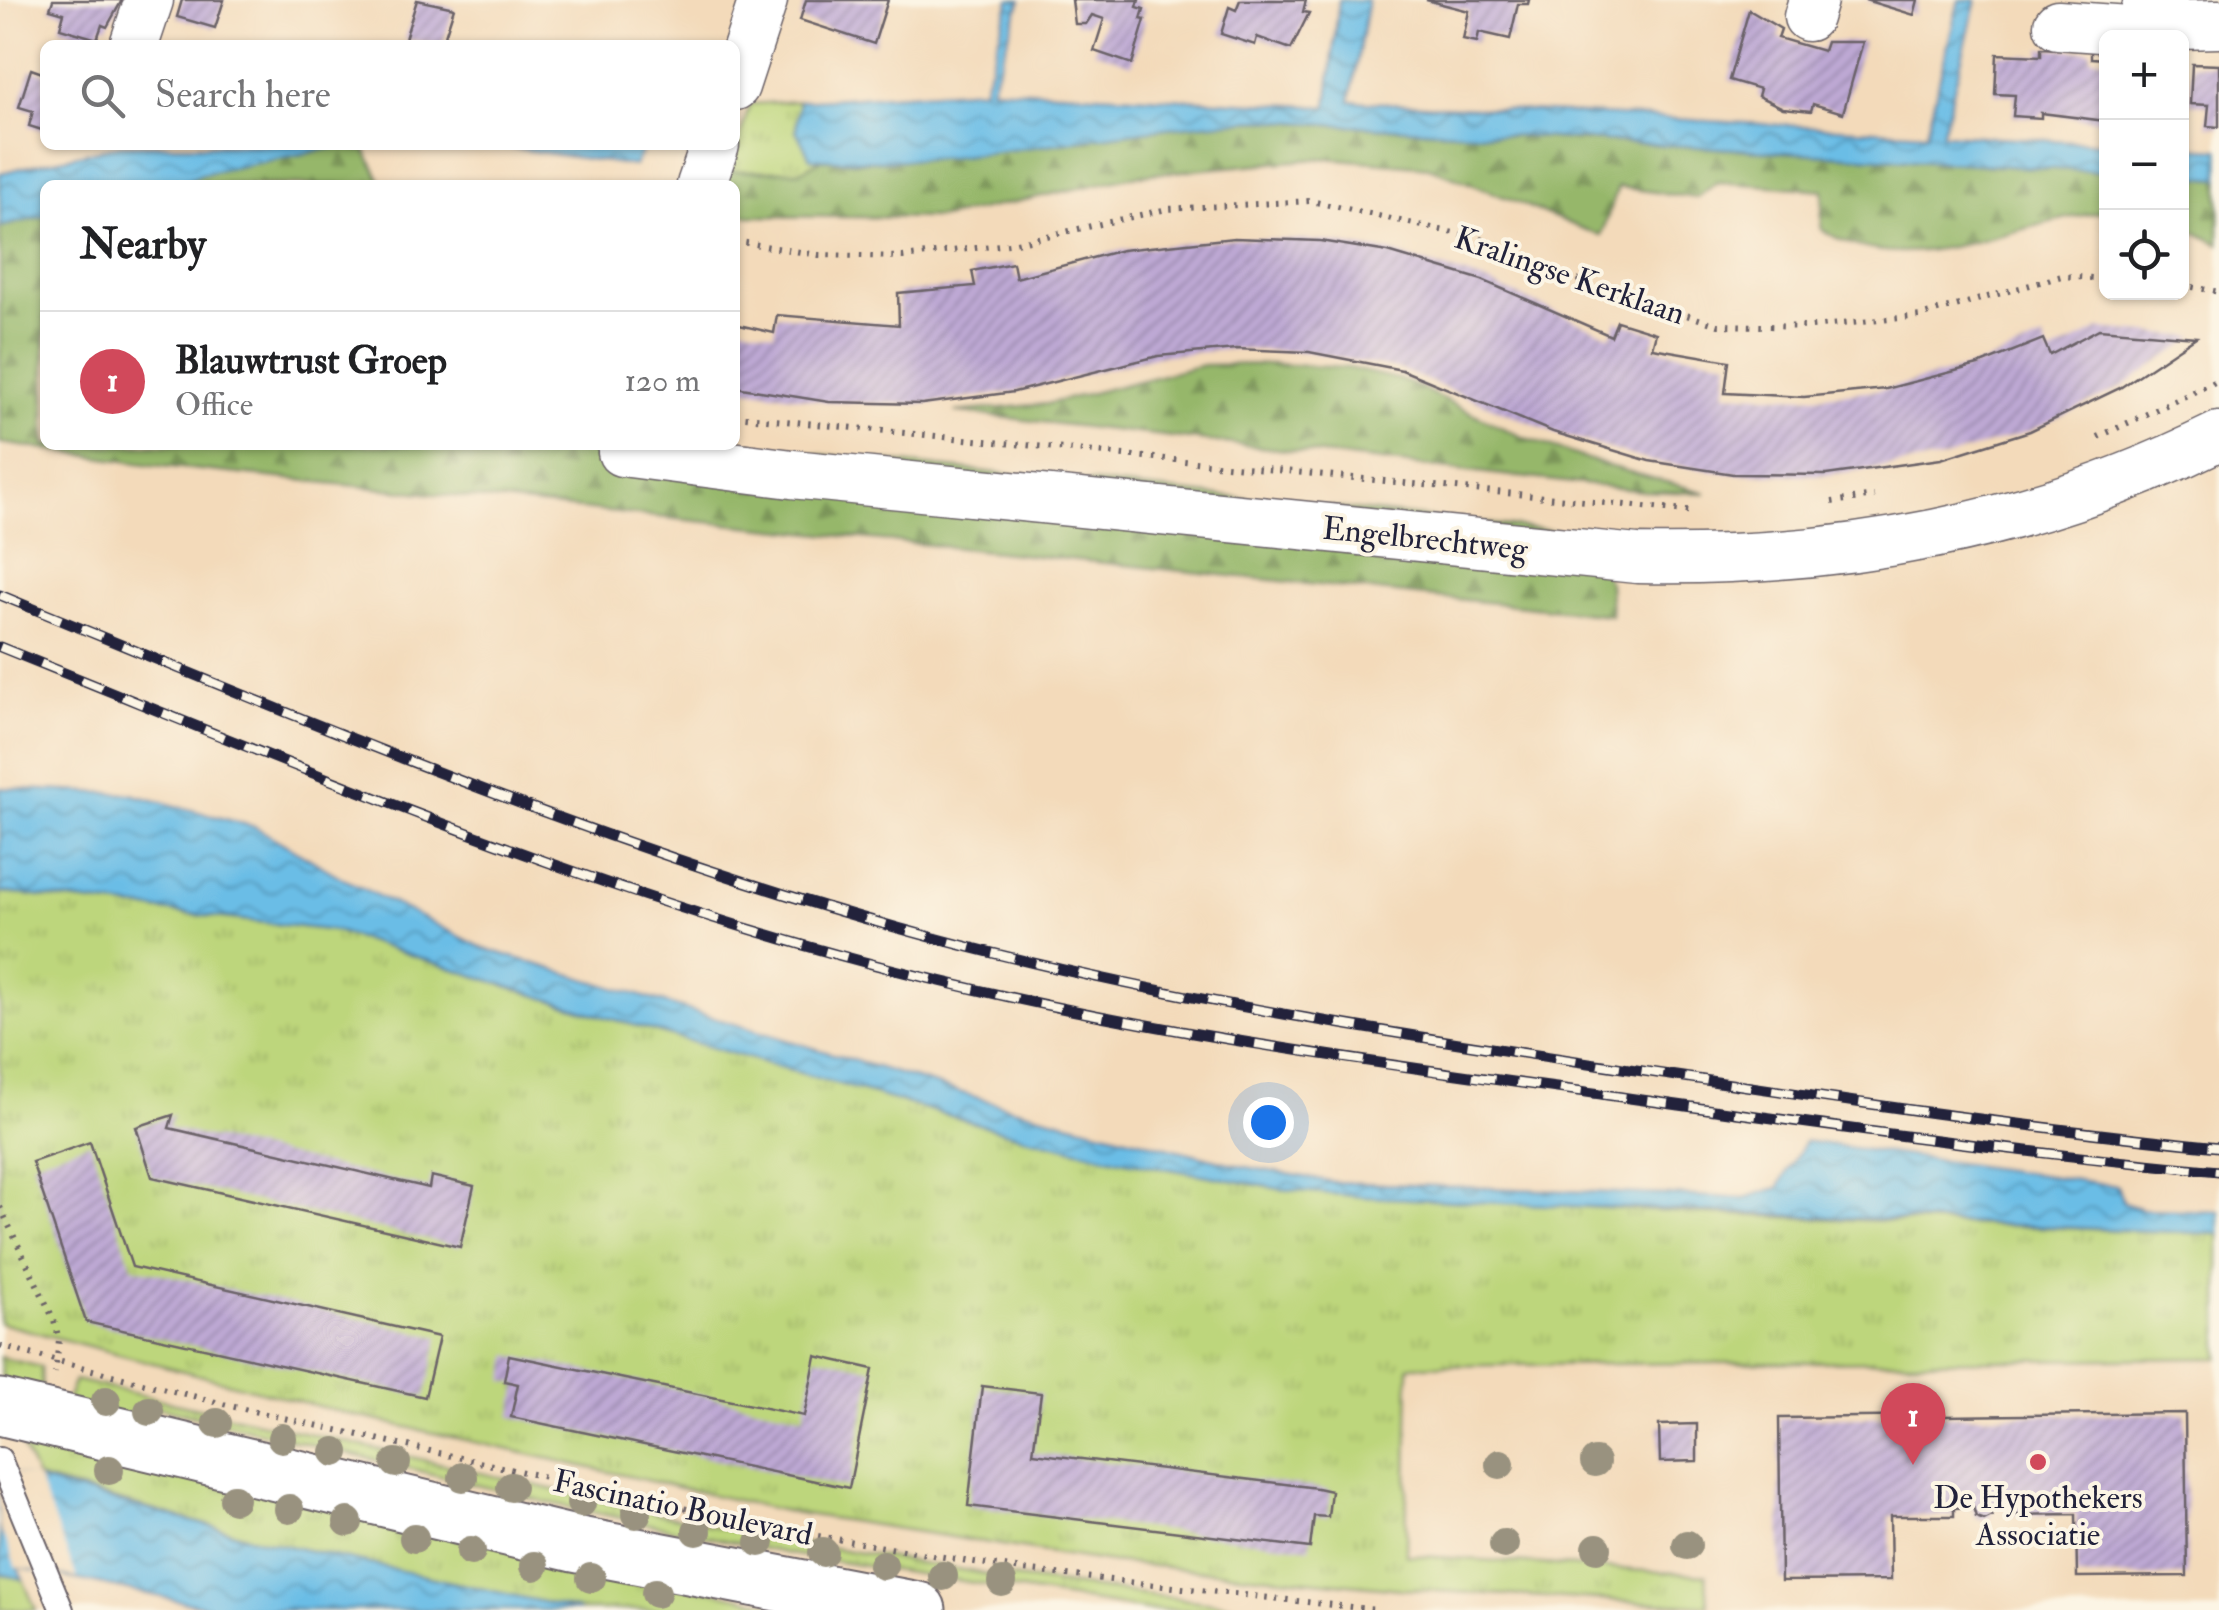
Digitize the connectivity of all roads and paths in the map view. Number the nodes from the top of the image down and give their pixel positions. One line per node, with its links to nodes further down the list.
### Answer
1 (149, 0): 6 (street)
2 (763, 0): 7 (street)
3 (2144, 13): 4 (street); 5 (street)
4 (2219, 24)
5 (2058, 25)
6 (136, 40)
7 (740, 71)
8 (713, 150): 9 (street)
9 (704, 180)
10 (740, 241): 11 (path, Kralingse Kerklaan)
11 (2099, 279)
12 (2189, 286): 13 (path)
13 (2219, 292)
14 (2219, 380): 17 (path)
15 (740, 417): 21 (path)
16 (2219, 436): 18 (street, Engelbrechtweg)
17 (2089, 441)
18 (623, 450)
19 (1883, 495): 20 (path)
20 (1815, 504)
21 (1712, 512)
22 (0, 1207): 24 (path)
23 (0, 1346): 24 (path, Fascinatio Boulevard)
24 (58, 1358): 25 (path); 29 (path, Fascinatio Boulevard)
25 (23, 1412): 28 (street, Fascinatio Boulevard)
26 (2, 1465): 27 (lane)
27 (62, 1610)
28 (918, 1610)
29 (1377, 1610)

